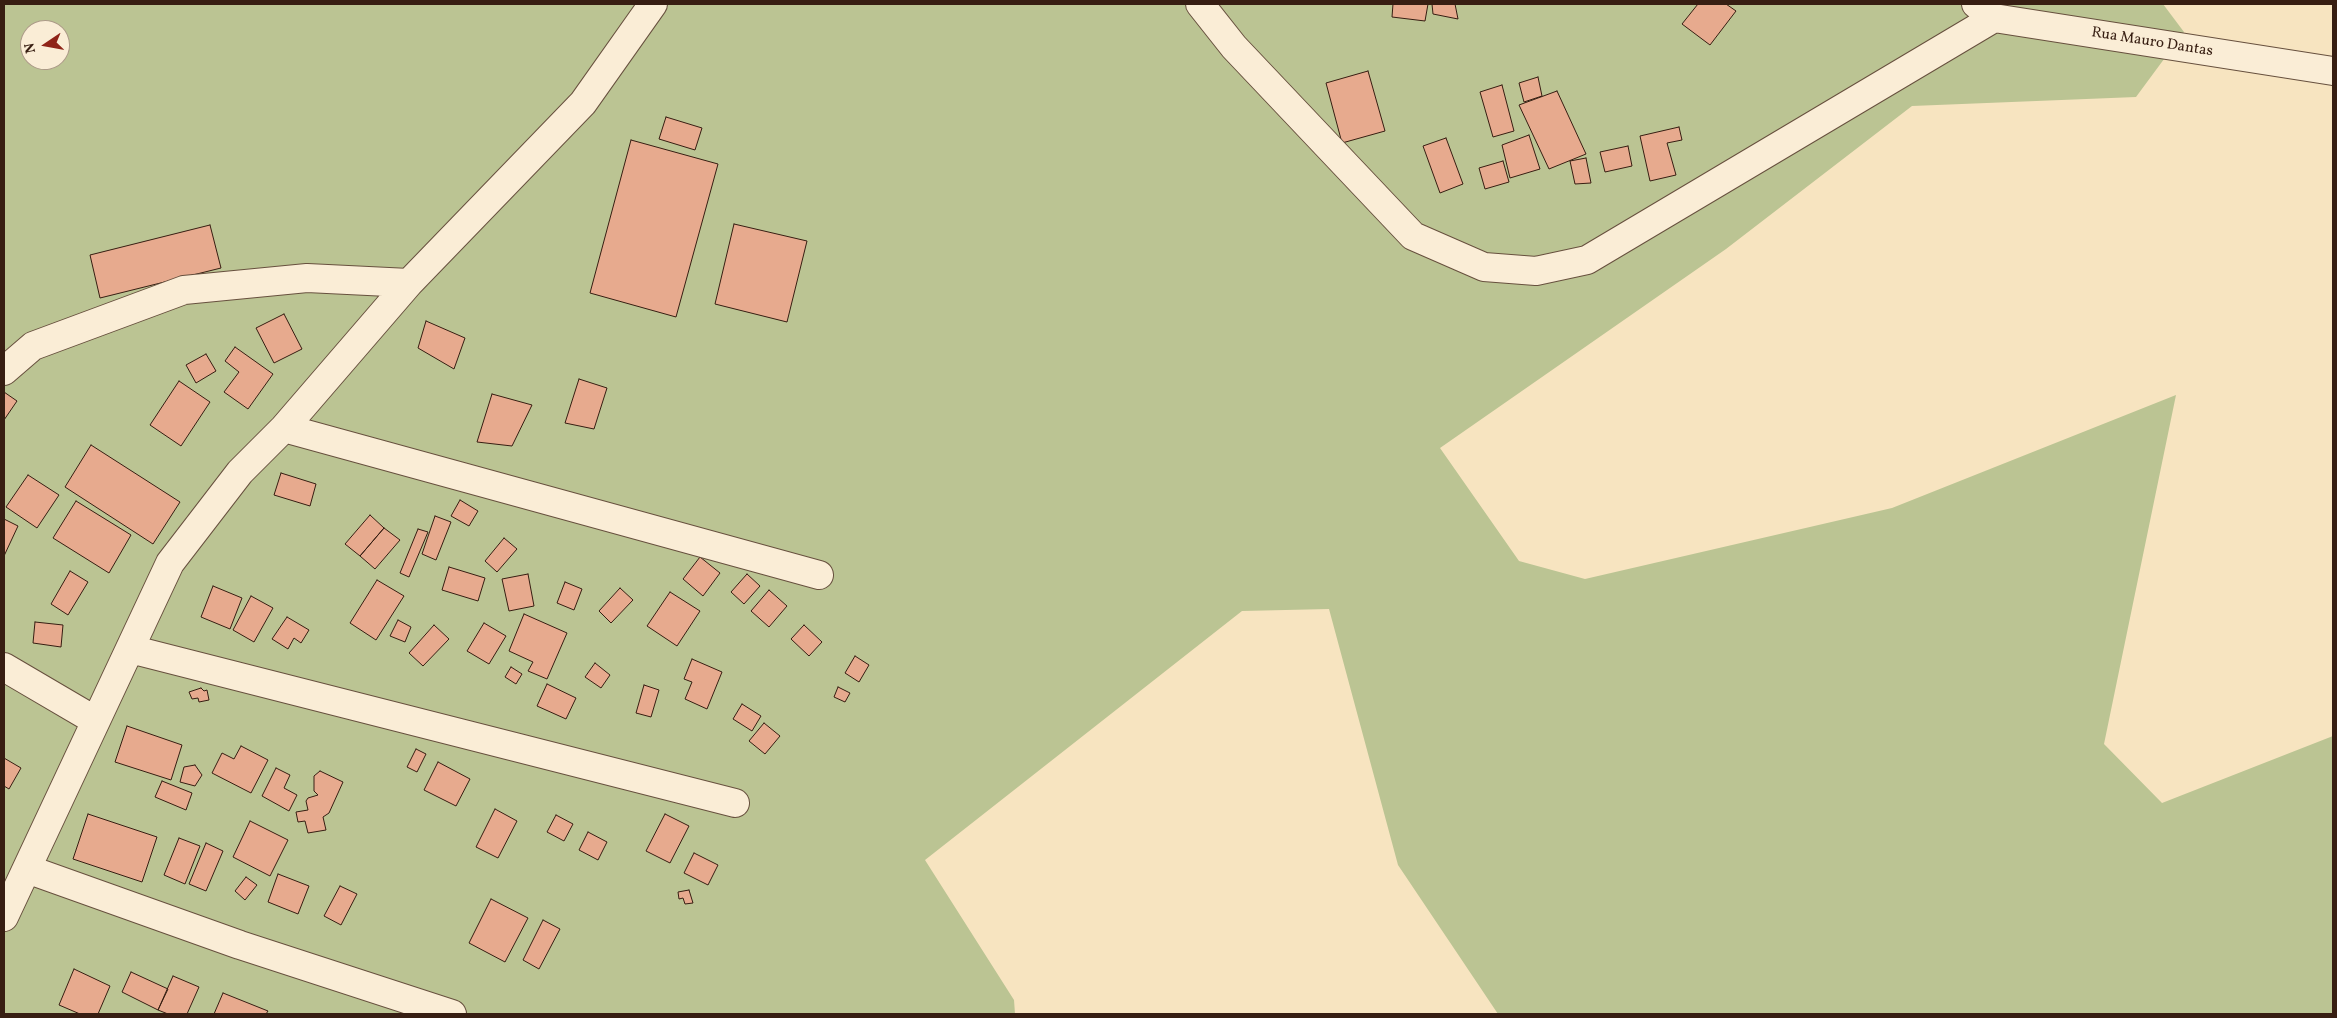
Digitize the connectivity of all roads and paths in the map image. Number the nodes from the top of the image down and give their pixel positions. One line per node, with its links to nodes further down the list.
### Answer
1 (654, 4): 5 (street)
2 (1200, 4): 3 (street)
3 (1985, 11): 4 (street, Rua Mauro Dantas)
4 (2333, 71)
5 (409, 283): 6 (street); 7 (street)
6 (4, 371)
7 (284, 428): 8 (street); 9 (street)
8 (819, 575)
9 (130, 649): 11 (street); 12 (street)
10 (4, 667): 11 (street)
11 (96, 721): 13 (street)
12 (735, 803)
13 (27, 869): 14 (street); 15 (street)
14 (4, 917)
15 (452, 1014)

